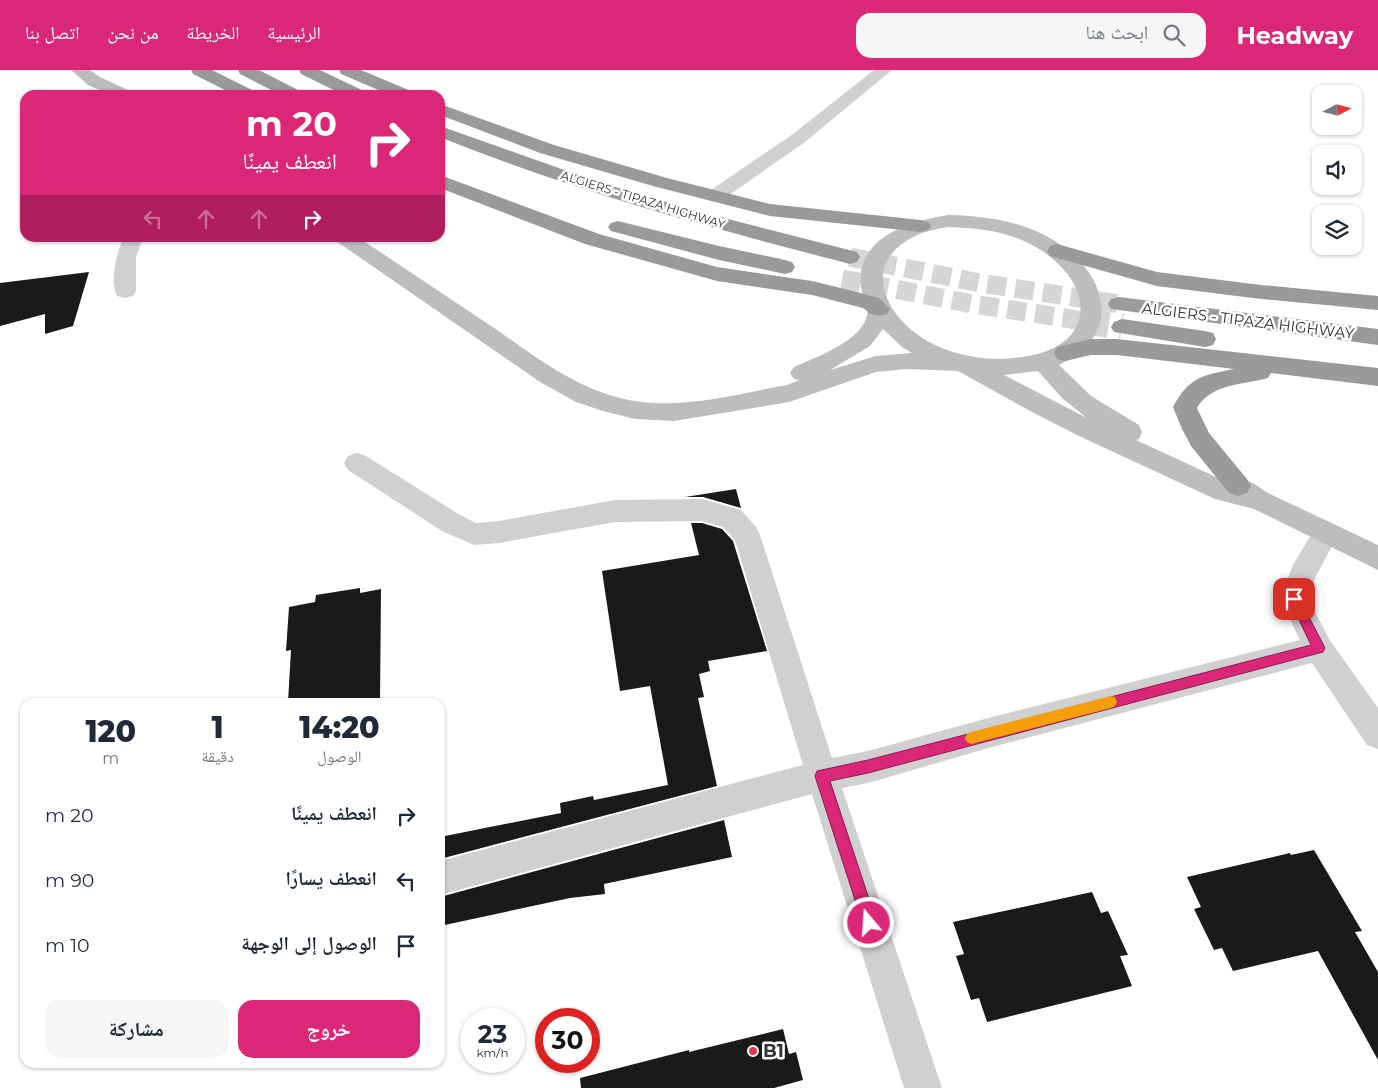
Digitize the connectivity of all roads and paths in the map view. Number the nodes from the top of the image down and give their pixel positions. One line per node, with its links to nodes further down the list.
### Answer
1 (79, 70): 7 (main road)
2 (199, 70): 8 (highway)
3 (246, 70): 9 (highway)
4 (307, 70): 10 (highway)
5 (347, 70): 11 (highway)
6 (884, 70): 16 (street)
7 (113, 90)
8 (238, 90)
9 (284, 90)
10 (348, 90)
11 (393, 90)
12 (445, 111): 16 (highway)
13 (445, 133): 21 (highway, ALGIERS - TIPAZA HIGHWAY)
14 (445, 165): 22 (highway, ALGIERS - TIPAZA HIGHWAY)
15 (445, 183): 26 (highway)
16 (715, 196): 17 (highway)
17 (921, 226): 20 (main road); 26 (main road)
18 (132, 242): 23 (street)
19 (352, 242): 34 (main road)
20 (1057, 251): 24 (highway); 29 (main road)
21 (850, 257)
22 (842, 279)
23 (125, 291)
24 (1378, 303)
25 (1119, 304): 28 (highway, ALGIERS - TIPAZA HIGHWAY)
26 (879, 309): 31 (main road); 34 (main road)
27 (1122, 327): 30 (highway, ALGIERS - TIPAZA HIGHWAY)
28 (1378, 336)
29 (1054, 357): 31 (main road); 32 (highway); 36 (main road)
30 (1378, 362)
31 (962, 363): 34 (main road); 36 (main road)
32 (1308, 369): 33 (highway); 36 (highway)
33 (1378, 377)
34 (730, 405)
35 (358, 463): 41 (street)
36 (1249, 493): 37 (main road)
37 (1326, 533): 38 (main road); 39 (street)
38 (1378, 558)
39 (1319, 648): 40 (street); 41 (street)
40 (1378, 734)
41 (822, 776): 42 (street); 43 (street)
42 (445, 877)
43 (923, 1088)

